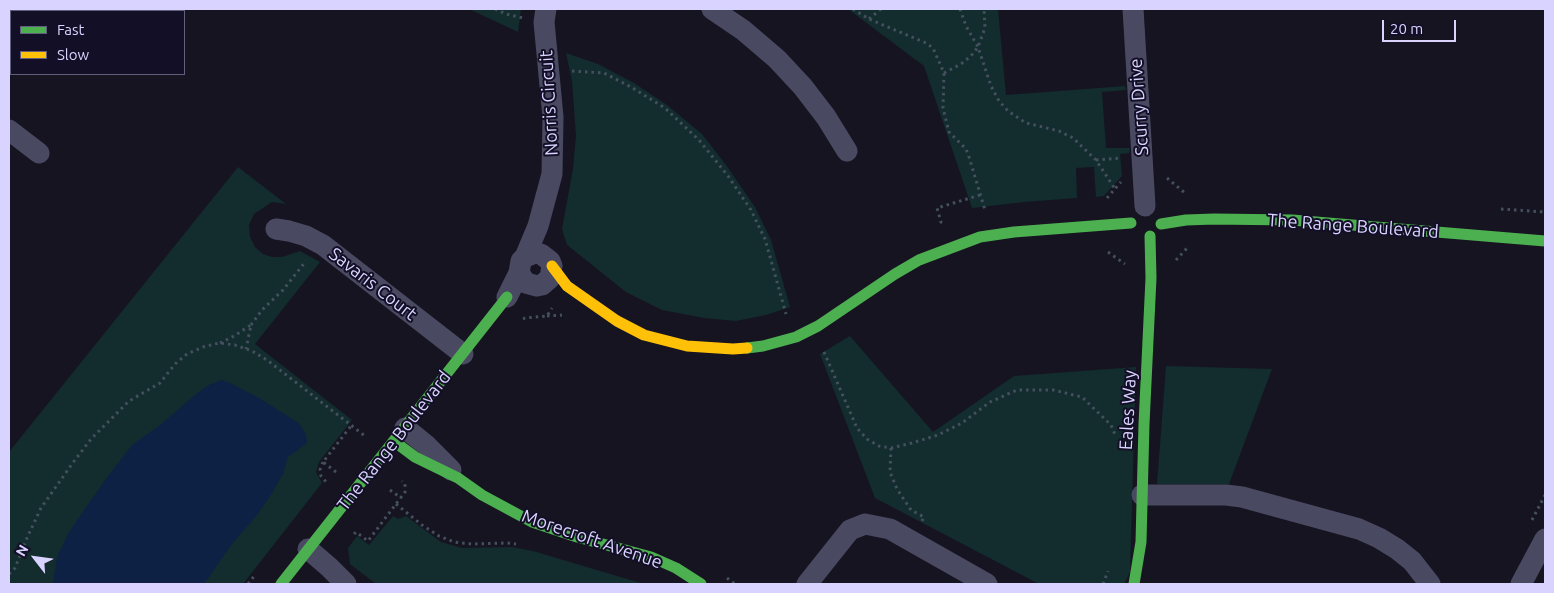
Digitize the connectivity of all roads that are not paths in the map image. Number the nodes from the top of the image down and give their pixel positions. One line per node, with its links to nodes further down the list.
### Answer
1 (546, 9): 9 (street, Norris Circuit)
2 (712, 9): 5 (street)
3 (1133, 9): 7 (street, Scurry Drive)
4 (9, 130): 6 (street)
5 (847, 151)
6 (39, 153)
7 (1145, 206): 8 (street); 11 (street)
8 (1131, 223): 11 (street); 15 (street)
9 (538, 226): 13 (street, Norris Circuit); 14 (street)
10 (276, 230): 17 (street, Savaris Court)
11 (1155, 230): 12 (street, The Range Boulevard); 20 (street, Eales Way)
12 (1545, 241)
13 (522, 265): 14 (street); 14 (street); 16 (street, The Range Boulevard)
14 (545, 275): 15 (street); 16 (street)
15 (567, 286)
16 (507, 297): 17 (street, The Range Boulevard)
17 (463, 354): 18 (street, The Range Boulevard)
18 (400, 435): 19 (street, Morecroft Avenue); 22 (street, The Range Boulevard)
19 (458, 478): 26 (street, Morecroft Avenue)
20 (1142, 495): 29 (street, Eales Way); 30 (street)
21 (1545, 539): 31 (street)
22 (304, 555): 23 (street); 24 (street, The Range Boulevard)
23 (330, 575): 25 (street)
24 (281, 584)
25 (346, 584)
26 (701, 584)
27 (807, 584): 28 (street)
28 (987, 584)
29 (1134, 584)
30 (1430, 584)
31 (1521, 584)

